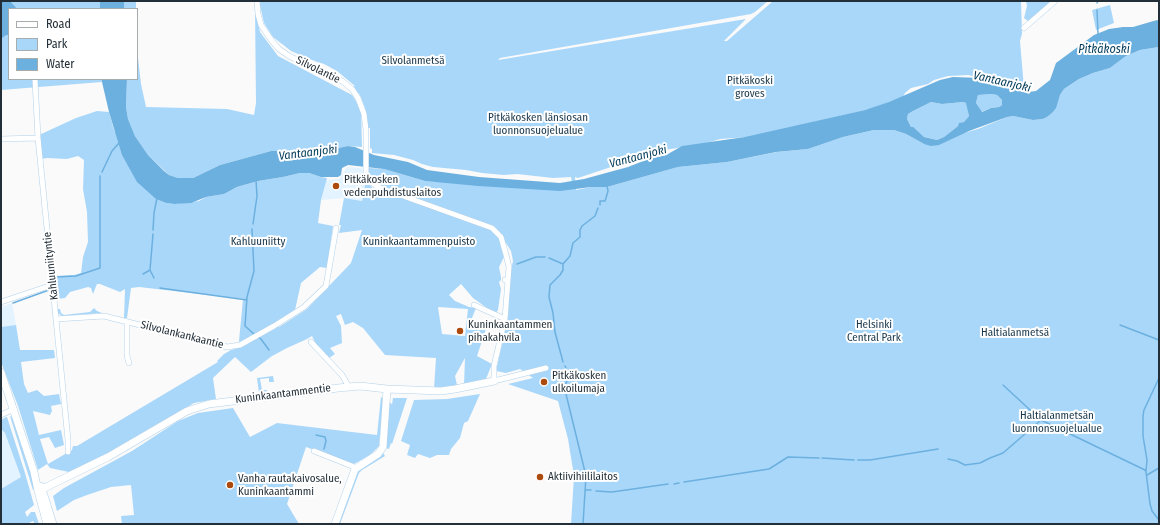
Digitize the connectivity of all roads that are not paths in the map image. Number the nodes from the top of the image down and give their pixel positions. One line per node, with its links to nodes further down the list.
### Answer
1 (257, 1): 12 (street, Silvolantie)
2 (1055, 1): 3 (street)
3 (1024, 28)
4 (35, 80): 5 (street, Kahluuniityntie)
5 (38, 138): 6 (street); 8 (street, Kahluuniityntie)
6 (1, 139)
7 (336, 228): 13 (street, Silvolankankaantie)
8 (52, 286): 9 (street); 11 (street, Kahluuniityntie)
9 (2, 302)
10 (474, 305): 12 (street)
11 (56, 319): 13 (street, Silvolankankaantie); 26 (street, Kahluuniityntie)
12 (505, 319): 19 (street)
13 (127, 322): 15 (street)
14 (310, 342): 21 (street)
15 (129, 363)
16 (546, 368): 19 (street, Kuninkaantammentie)
17 (1, 372): 20 (street)
18 (1, 377): 20 (street)
19 (494, 381): 22 (street, Kuninkaantammentie)
20 (5, 386): 23 (street)
21 (349, 387): 22 (street, Kuninkaantammentie); 28 (street, Kuninkaantammentie)
22 (387, 389): 27 (street)
23 (14, 409): 24 (street); 28 (street)
24 (1, 415)
25 (314, 451): 27 (street)
26 (68, 452)
27 (357, 468): 31 (street)
28 (40, 490): 29 (street); 30 (street)
29 (47, 524)
30 (53, 524)
31 (334, 524)

